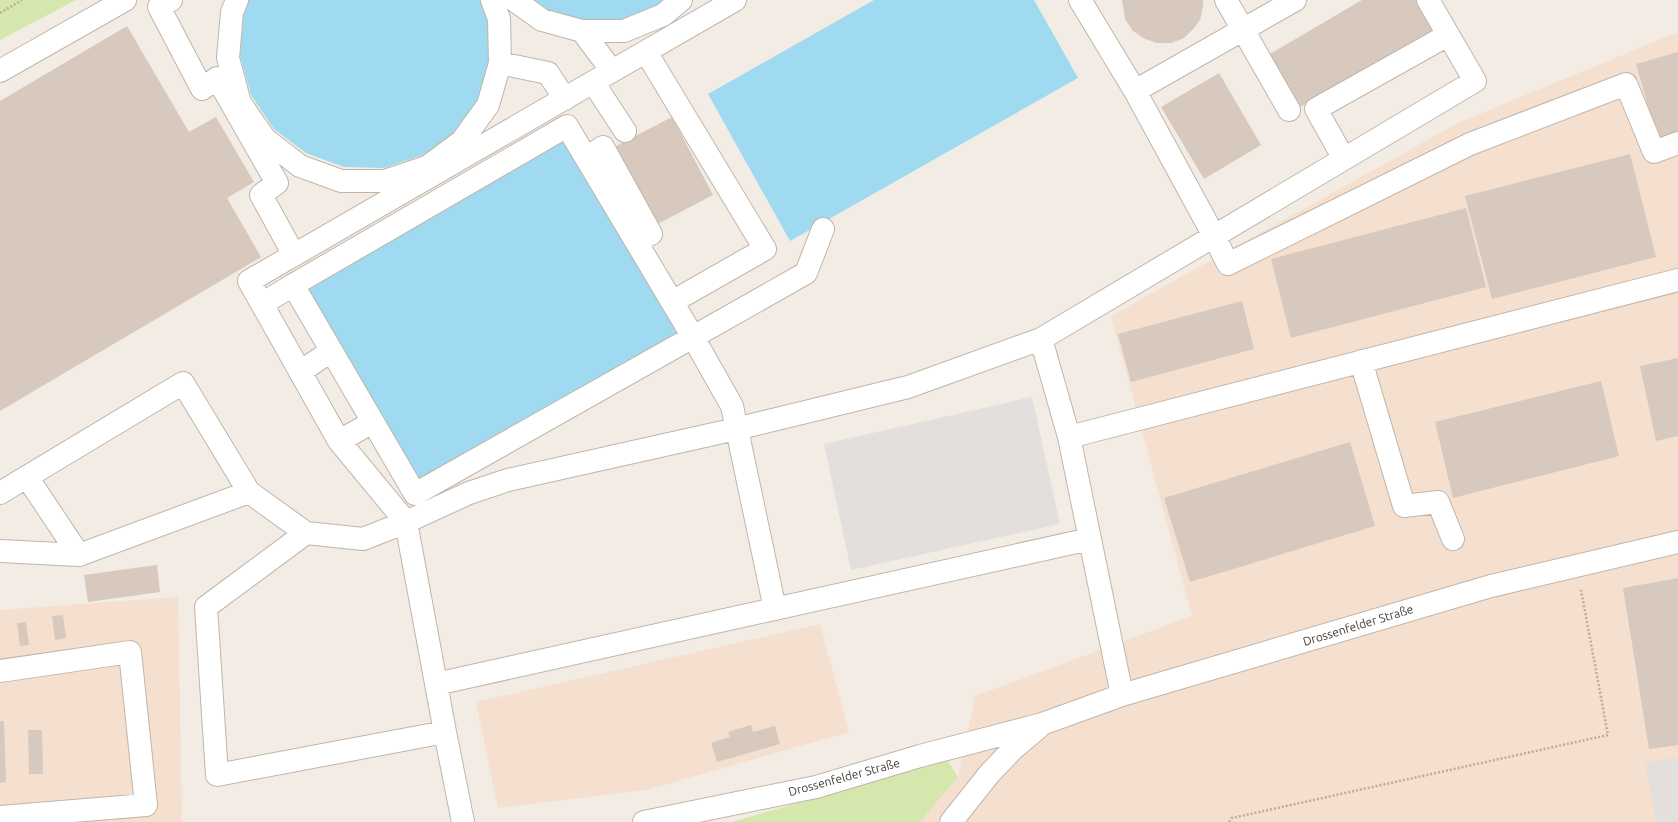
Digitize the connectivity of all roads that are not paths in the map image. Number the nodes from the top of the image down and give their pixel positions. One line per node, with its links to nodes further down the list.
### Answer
1 (125, 0): 19 (street)
2 (237, 0): 24 (street)
3 (492, 0): 18 (street)
4 (514, 0): 14 (street)
5 (681, 0): 12 (street)
6 (736, 0): 16 (street)
7 (1080, 0): 22 (street)
8 (1226, 0): 13 (street)
9 (1295, 0): 13 (street)
10 (1428, 0): 15 (street)
11 (162, 2): 24 (street)
12 (663, 15): 14 (street); 16 (street)
13 (1242, 30): 22 (street); 25 (street)
14 (582, 31): 20 (street)
15 (1448, 34): 29 (street); 29 (street)
16 (676, 35): 17 (street)
17 (646, 52): 20 (street); 38 (street)
18 (500, 63): 23 (street); 30 (street)
19 (0, 71)
20 (612, 71): 21 (street)
21 (593, 82): 23 (street); 27 (street)
22 (1135, 91): 34 (street)
23 (560, 101): 26 (street); 30 (street)
24 (237, 105): 30 (street); 35 (street)
25 (1289, 110)
26 (567, 126): 32 (street); 38 (street)
27 (625, 131)
28 (1678, 143): 34 (street)
29 (1344, 159): 34 (street)
30 (429, 172): 31 (street)
31 (413, 187): 32 (street); 35 (street)
32 (425, 208): 37 (street)
33 (823, 229): 40 (street)
34 (1214, 236): 41 (street)
35 (294, 255): 39 (street)
36 (1678, 280): 43 (street)
37 (293, 285): 39 (street); 42 (street)
38 (672, 302): 40 (street)
39 (262, 304): 44 (street)
40 (693, 337): 45 (street); 46 (street)
41 (1041, 339): 46 (street); 47 (street)
42 (331, 351): 44 (street); 45 (street)
43 (1361, 361): 47 (street); 55 (street)
44 (300, 372): 48 (street)
45 (373, 422): 48 (street)
46 (736, 429): 52 (street); 59 (street)
47 (1069, 437): 54 (street)
48 (339, 441): 52 (street)
49 (27, 477): 50 (street); 51 (street); 58 (street)
50 (249, 492): 53 (street); 58 (street)
51 (0, 493)
52 (406, 522): 53 (street); 61 (street)
53 (306, 533): 64 (street)
54 (1090, 539): 59 (street); 62 (street)
55 (1453, 539)
56 (1678, 542): 62 (street, Drossenfelder Straße)
57 (0, 551): 58 (street)
58 (79, 554)
59 (775, 609): 61 (street)
60 (0, 671): 65 (street)
61 (436, 684): 64 (street)
62 (1122, 695): 63 (street, Drossenfelder Straße)
63 (1042, 724): 67 (street, Drossenfelder Straße); 68 (street, Drossenfelder Straße)
64 (445, 732): 66 (street)
65 (0, 816)
66 (463, 822)
67 (644, 822)
68 (950, 822)

